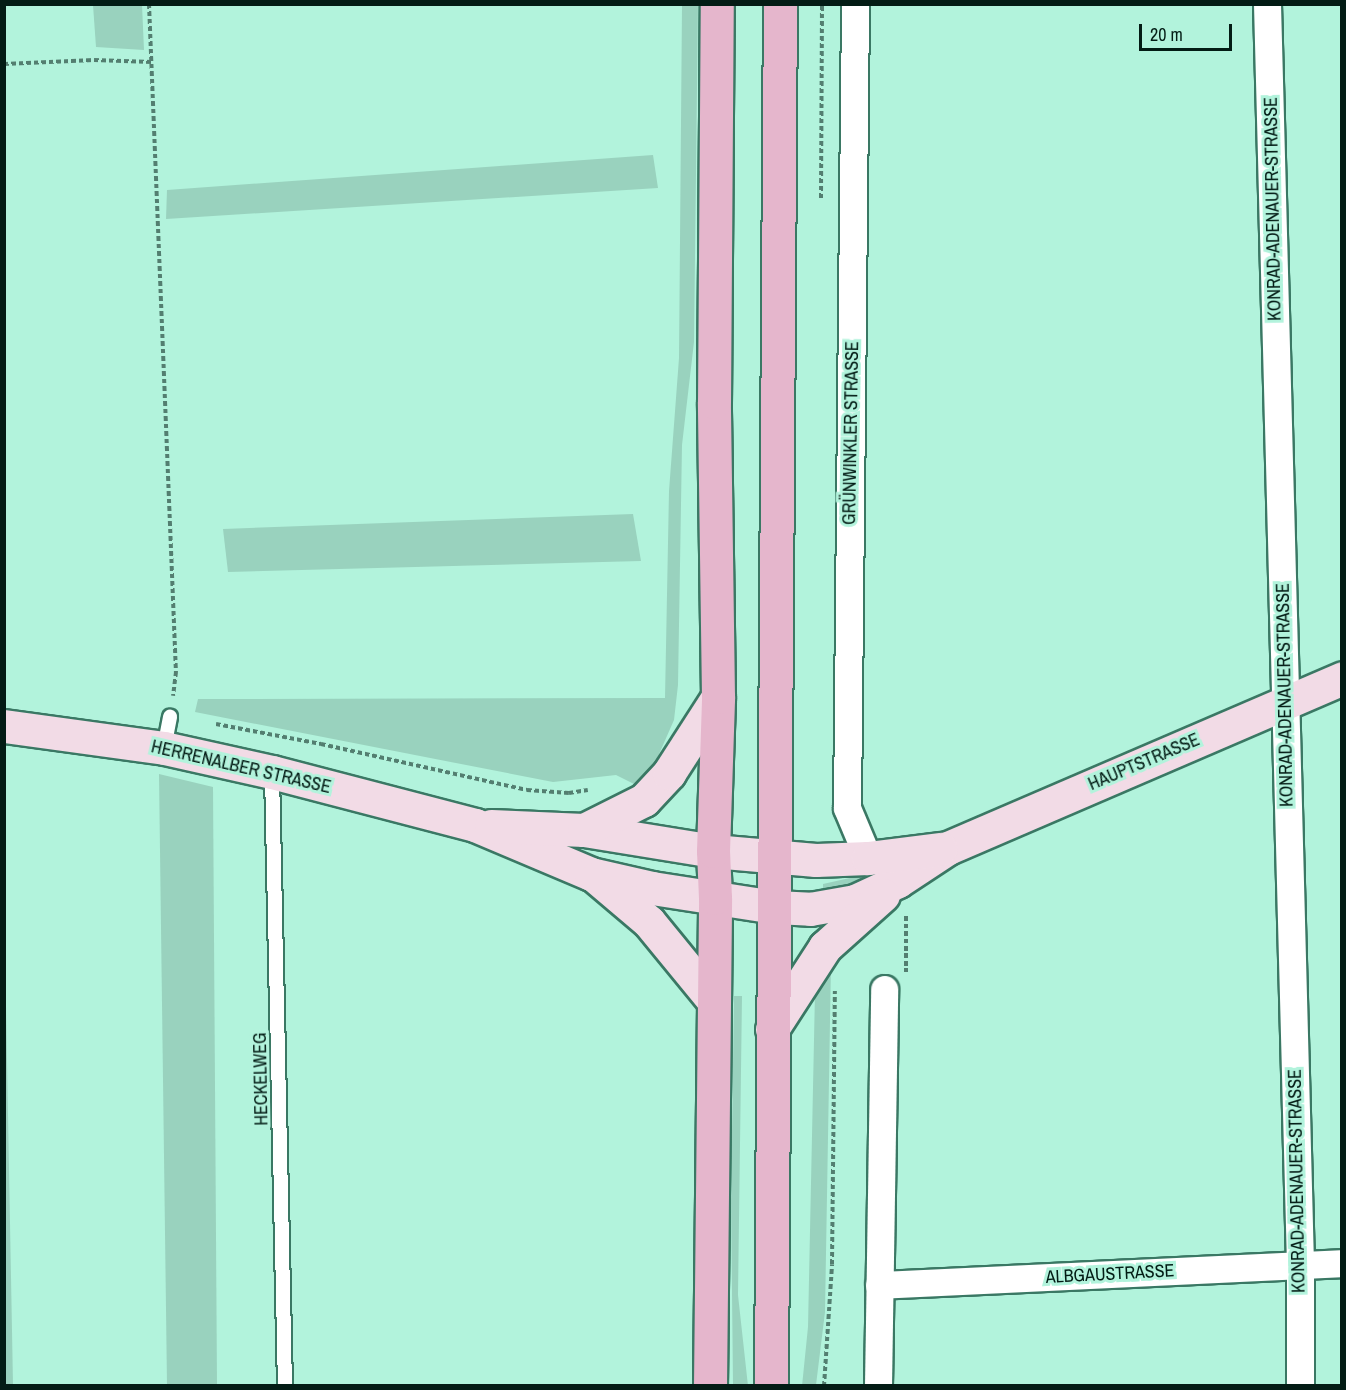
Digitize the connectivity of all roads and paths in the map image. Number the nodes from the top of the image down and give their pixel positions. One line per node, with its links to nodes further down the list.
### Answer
1 (149, 4): 6 (path)
2 (717, 4): 9 (main road)
3 (780, 4): 19 (main road)
4 (855, 4): 20 (street, GRÜNWINKLER STRASSE)
5 (1268, 4): 10 (street, KONRAD-ADENAUER-STRASSE)
6 (152, 62): 7 (path); 12 (path)
7 (4, 64)
8 (1341, 678): 10 (street, HAUPTSTRASSE)
9 (718, 697): 16 (street); 18 (main road)
10 (1285, 701): 17 (street, HAUPTSTRASSE); 31 (street, KONRAD-ADENAUER-STRASSE)
11 (4, 726): 12 (street, HERRENALBER STRASSE)
12 (167, 733): 13 (street, HERRENALBER STRASSE); 14 (path)
13 (273, 772): 15 (street, HERRENALBER STRASSE); 34 (lane, HECKELWEG)
14 (593, 789)
15 (474, 825): 16 (street, HERRENALBER STRASSE); 21 (street, HERRENALBER STRASSE)
16 (584, 830): 18 (street, HERRENALBER STRASSE)
17 (948, 848): 20 (street, HAUPTSTRASSE); 22 (street, HAUPTSTRASSE)
18 (713, 851): 19 (street, HAUPTSTRASSE); 23 (main road)
19 (775, 857): 20 (street, HAUPTSTRASSE); 24 (main road)
20 (868, 858)
21 (591, 874): 23 (street, HERRENALBER STRASSE); 27 (street)
22 (898, 881): 24 (street, HAUPTSTRASSE); 25 (street); 26 (path)
23 (715, 898): 24 (street, HAUPTSTRASSE); 27 (main road)
24 (775, 907): 28 (main road)
25 (825, 947): 28 (street); 30 (path)
26 (884, 989): 33 (street)
27 (712, 999): 35 (main road)
28 (772, 1029): 36 (main road)
29 (1341, 1263): 31 (street, ALBGAUSTRASSE)
30 (832, 1264): 32 (path); 37 (path)
31 (1300, 1264): 33 (street, ALBGAUSTRASSE); 39 (street, KONRAD-ADENAUER-STRASSE)
32 (838, 1265)
33 (879, 1285): 38 (street)
34 (285, 1386)
35 (710, 1386)
36 (771, 1386)
37 (825, 1386)
38 (878, 1386)
39 (1300, 1386)

